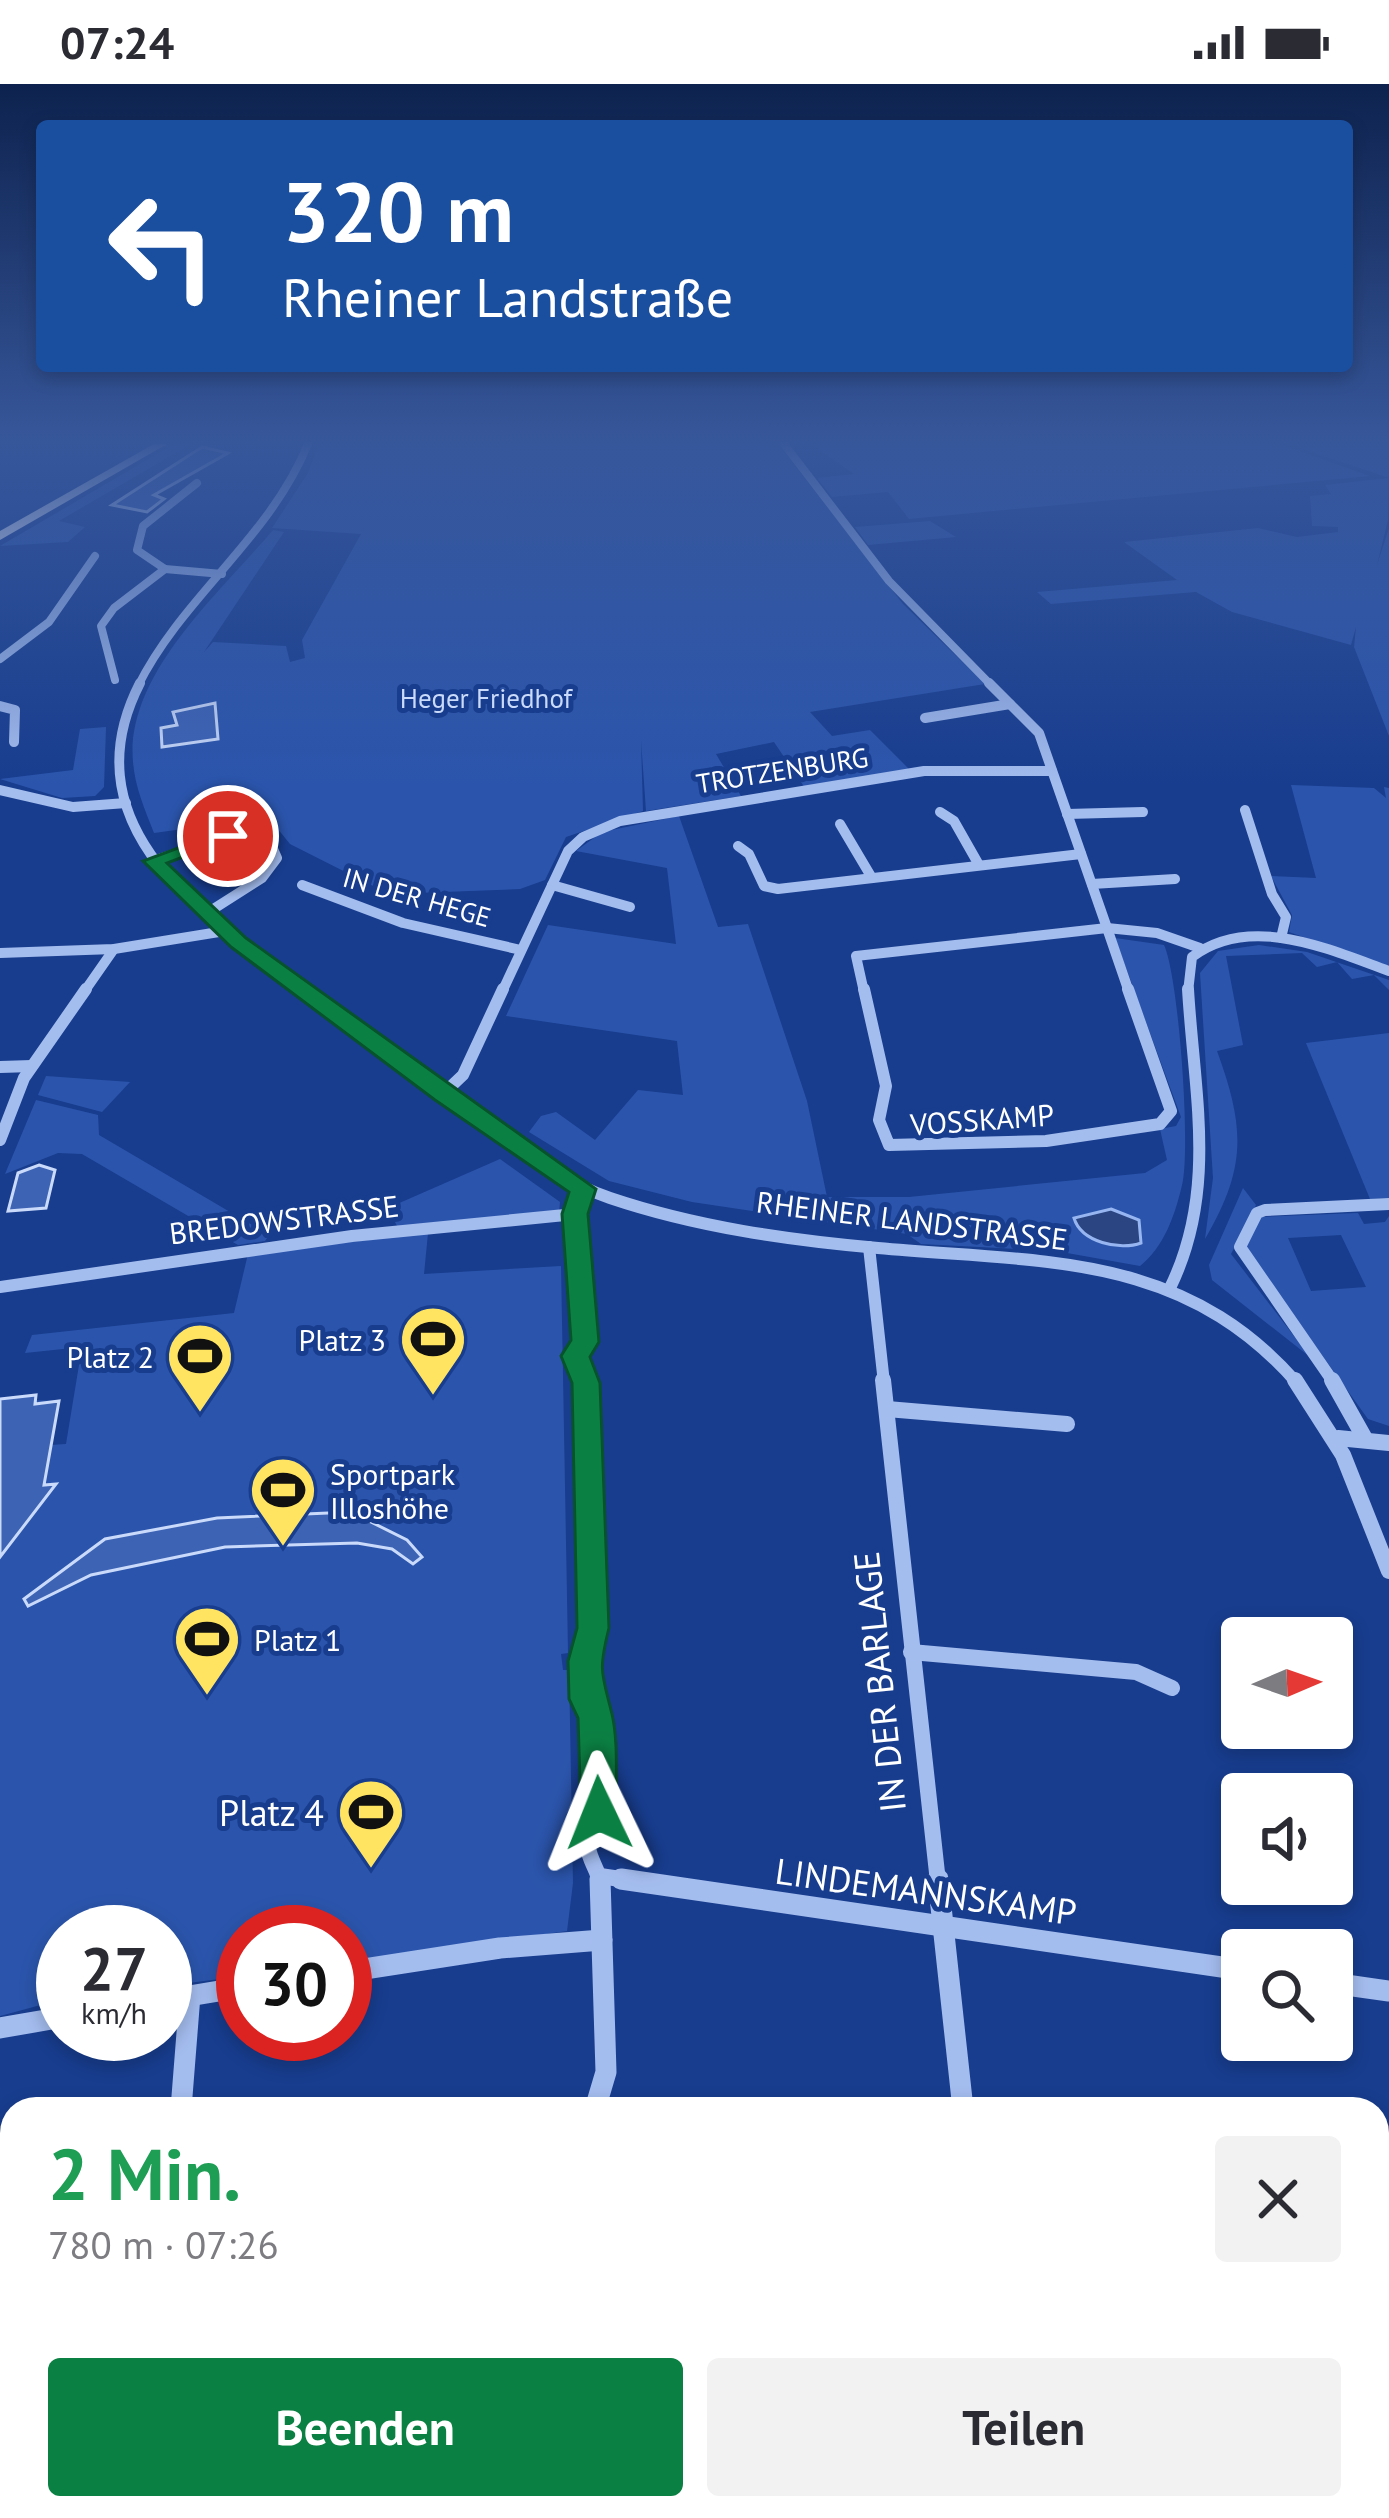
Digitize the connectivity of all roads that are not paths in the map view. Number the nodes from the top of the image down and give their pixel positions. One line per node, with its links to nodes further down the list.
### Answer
1 (94, 558): 8 (street)
2 (143, 558): 5 (street)
3 (235, 558): 6 (street, RHEINER LANDSTRASSE)
4 (872, 558): 11 (street)
5 (166, 568): 6 (street); 10 (street)
6 (222, 574): 17 (street, RHEINER LANDSTRASSE)
7 (0, 641): 8 (street)
8 (16, 644): 9 (street)
9 (0, 659)
10 (115, 680)
11 (1010, 704): 13 (street); 15 (street)
12 (0, 706): 14 (street)
13 (925, 718)
14 (14, 742)
15 (1052, 771): 21 (street); 31 (street, TROTZENBURG)
16 (0, 790): 17 (street)
17 (126, 803): 25 (street, RHEINER LANDSTRASSE)
18 (1245, 810): 36 (street)
19 (940, 812): 26 (street)
20 (1143, 812): 21 (street)
21 (1067, 814): 24 (street)
22 (840, 824): 27 (street)
23 (738, 845): 27 (street)
24 (1081, 854): 26 (street); 29 (street)
25 (153, 861): 33 (street, RHEINER LANDSTRASSE); 33 (street)
26 (979, 865): 27 (street)
27 (872, 878)
28 (1175, 879): 29 (street)
29 (1091, 884): 34 (street)
30 (302, 885): 39 (street, IN DER HEGE)
31 (551, 885): 32 (street); 39 (street, TROTZENBURG)
32 (630, 907)
33 (204, 915): 35 (street, RHEINER LANDSTRASSE)
34 (1106, 927): 34 (street, VOSSKAMP); 37 (street)
35 (225, 931): 38 (street); 44 (street, RHEINER LANDSTRASSE)
36 (1281, 938): 37 (street); 41 (street)
37 (1200, 948): 51 (street)
38 (114, 949): 40 (street); 42 (street)
39 (520, 950): 44 (street, TROTZENBURG)
40 (0, 953)
41 (1389, 970)
42 (32, 1066): 43 (street); 45 (street)
43 (0, 1067)
44 (443, 1094): 46 (street, RHEINER LANDSTRASSE)
45 (0, 1140)
46 (583, 1189): 48 (street); 49 (street, RHEINER LANDSTRASSE)
47 (1389, 1204): 54 (street)
48 (575, 1214): 50 (street, BREDOWSTRASSE); 60 (street)
49 (869, 1247): 51 (street, RHEINER LANDSTRASSE); 52 (street, IN DER BARLAGE)
50 (0, 1287)
51 (1170, 1288): 55 (street, RHEINER LANDSTRASSE)
52 (886, 1409): 53 (street); 58 (street, IN DER BARLAGE)
53 (1067, 1424)
54 (1364, 1437): 55 (street); 56 (street)
55 (1339, 1438): 57 (street, RHEINER LANDSTRASSE)
56 (1389, 1443)
57 (1389, 1571)
58 (911, 1652): 59 (street); 61 (street, IN DER BARLAGE)
59 (1172, 1688)
60 (600, 1876): 61 (street, LINDEMANNSKAMP); 62 (street)
61 (943, 1927): 63 (street, LINDEMANNSKAMP); 72 (street, IN DER BARLAGE)
62 (602, 1940): 64 (street); 71 (street)
63 (1221, 1967)
64 (372, 1969)
65 (1353, 1986): 66 (street)
66 (1389, 1991)
67 (36, 2022): 68 (street)
68 (0, 2028)
69 (185, 2061): 70 (street)
70 (182, 2097)
71 (599, 2097)
72 (962, 2097)

